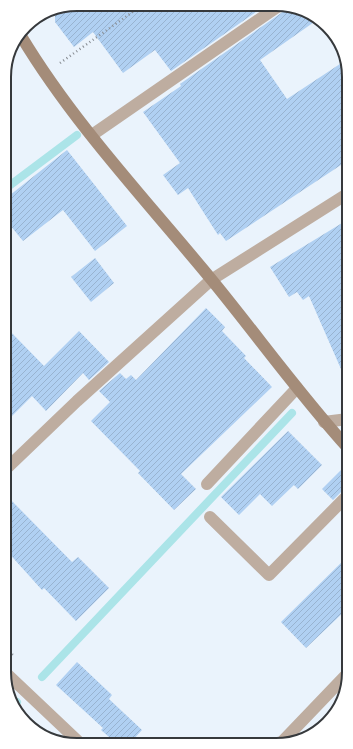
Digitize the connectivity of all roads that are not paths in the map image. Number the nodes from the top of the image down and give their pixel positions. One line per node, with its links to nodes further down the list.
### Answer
1 (271, 11): 3 (street)
2 (23, 39): 3 (street)
3 (92, 135): 5 (street)
4 (342, 197): 5 (street)
5 (211, 280): 6 (street); 10 (street)
6 (297, 388): 8 (street); 11 (street)
7 (342, 420): 8 (street)
8 (324, 422): 9 (street)
9 (342, 442)
10 (11, 464)
11 (207, 484)
12 (342, 501): 13 (street)
13 (210, 517)
14 (12, 680): 17 (street)
15 (342, 680): 16 (street)
16 (286, 737)
17 (74, 738)

